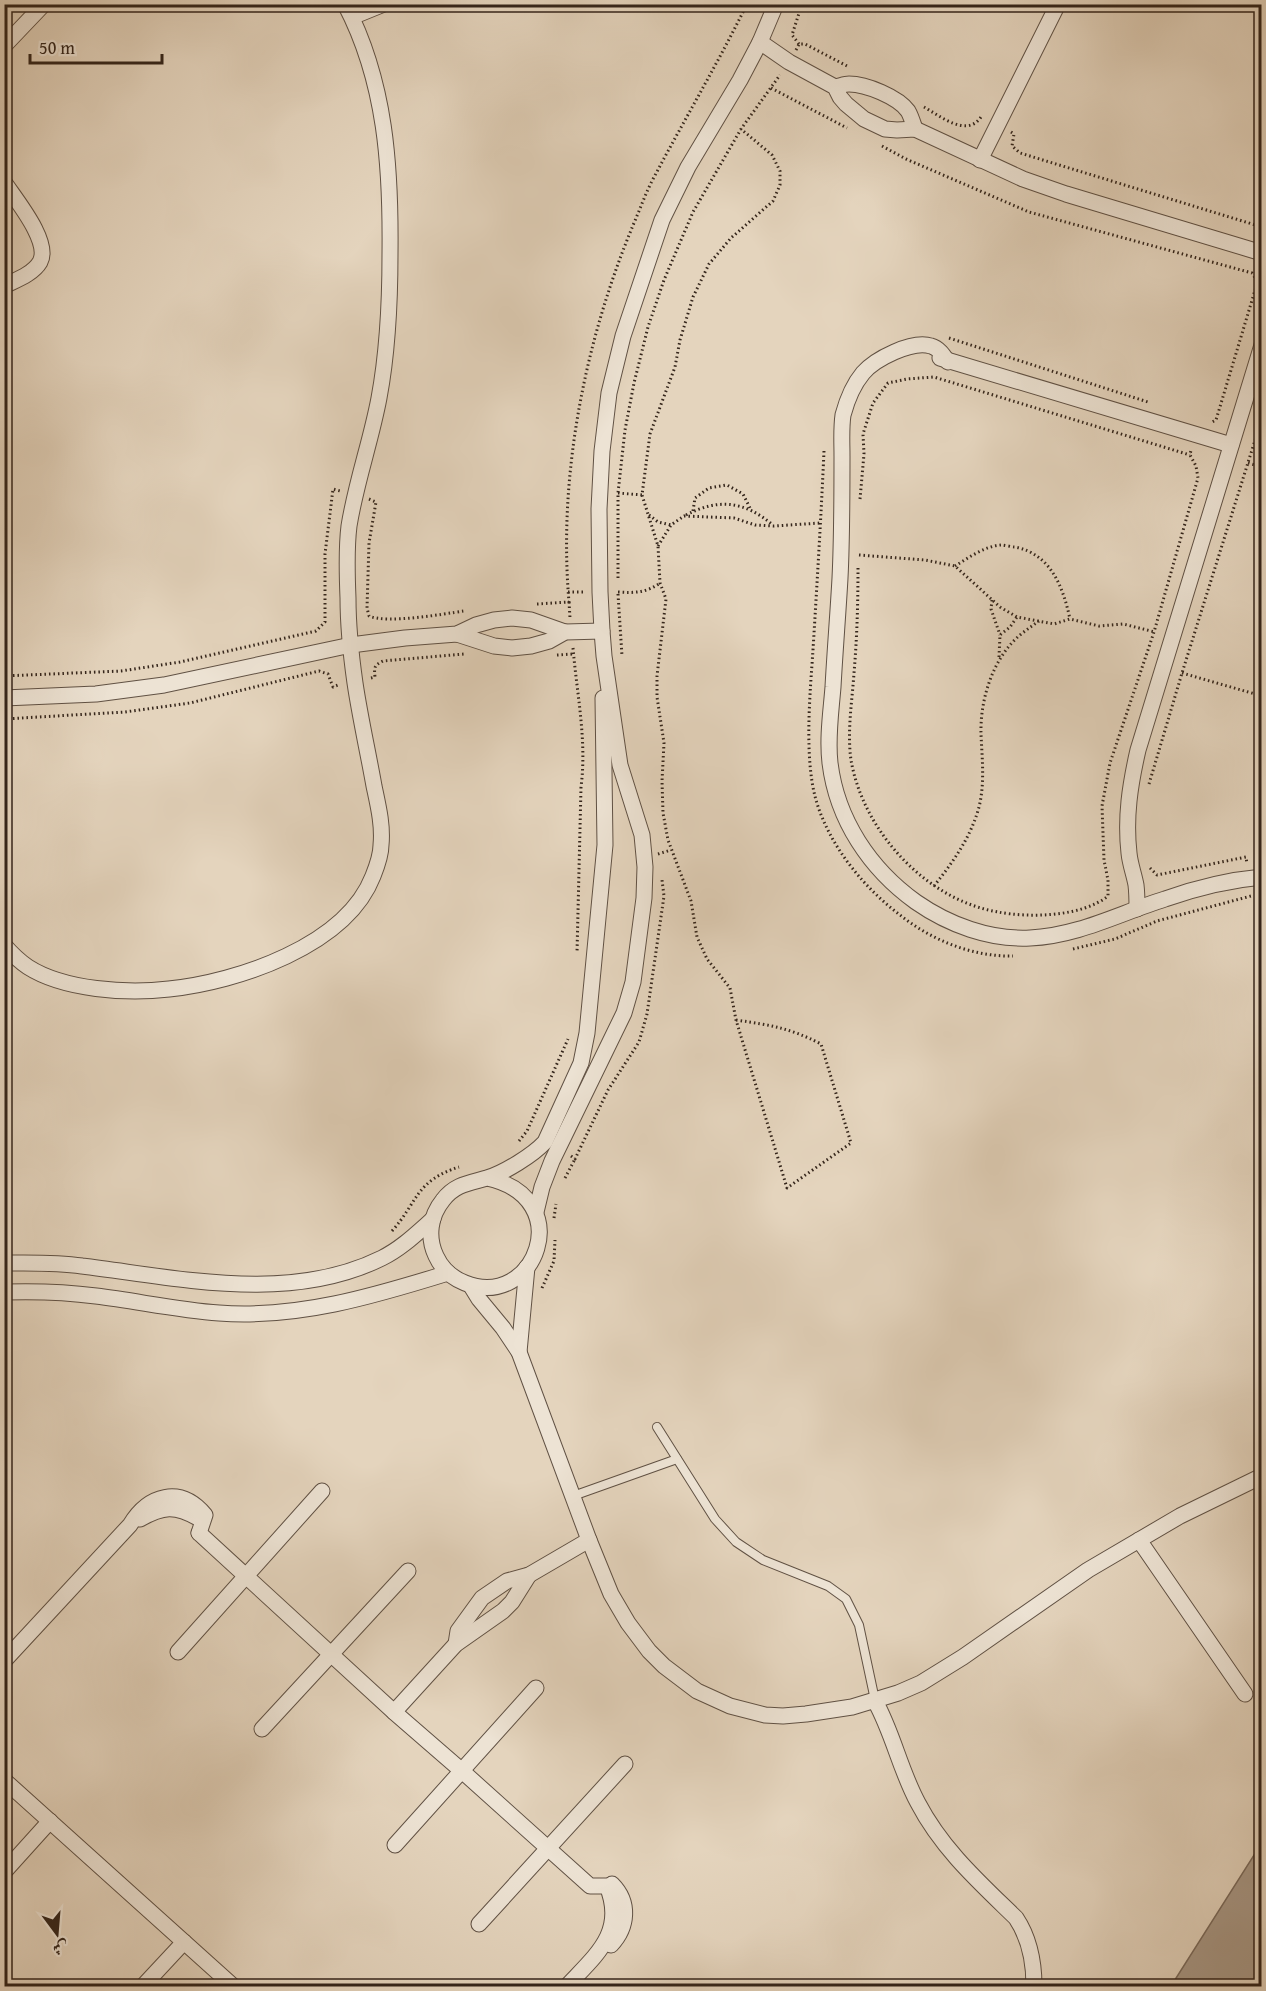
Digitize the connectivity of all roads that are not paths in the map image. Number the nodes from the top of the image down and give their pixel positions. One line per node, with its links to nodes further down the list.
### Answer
1 (45, 4): 7 (street)
2 (384, 4): 5 (street)
3 (776, 4): 6 (street)
4 (1058, 4): 10 (street)
5 (349, 11): 19 (street)
6 (760, 42): 8 (street); 16 (street)
7 (4, 46)
8 (835, 87): 9 (street); 9 (street)
9 (915, 129): 10 (street)
10 (980, 160): 12 (street)
11 (4, 182): 13 (street)
12 (1262, 253)
13 (4, 286)
14 (1262, 345): 15 (street)
15 (1231, 445): 23 (street); 23 (street)
16 (602, 631): 17 (street); 20 (street)
17 (568, 632): 18 (street); 18 (street)
18 (457, 634): 19 (street)
19 (351, 645): 21 (street); 24 (street)
20 (604, 656): 25 (street); 26 (street)
21 (4, 698)
22 (1255, 877): 23 (street)
23 (1137, 909)
24 (4, 945)
25 (563, 1103): 26 (street); 27 (street)
26 (577, 1110): 28 (street)
27 (487, 1178): 28 (street); 29 (street)
28 (536, 1212): 31 (street)
29 (433, 1219): 30 (street); 32 (street)
30 (4, 1263)
31 (527, 1268): 33 (street); 35 (street)
32 (448, 1273): 33 (street); 34 (street)
33 (471, 1286): 35 (street)
34 (4, 1292)
35 (519, 1352): 40 (street)
36 (657, 1427): 37 (lane)
37 (677, 1459): 40 (lane); 52 (lane)
38 (1262, 1476): 42 (street)
39 (322, 1491): 45 (street)
40 (573, 1496): 41 (street)
41 (589, 1540): 44 (street); 52 (street)
42 (1138, 1540): 51 (street); 52 (street)
43 (408, 1571): 48 (street)
44 (529, 1575): 46 (street); 46 (street)
45 (245, 1576): 47 (street); 48 (street); 49 (street)
46 (456, 1644): 53 (street)
47 (178, 1652)
48 (332, 1654): 53 (street); 54 (street)
49 (4, 1661)
50 (536, 1688): 56 (street)
51 (1245, 1694)
52 (875, 1701): 67 (street)
53 (394, 1712): 56 (street)
54 (262, 1729)
55 (624, 1764): 60 (street)
56 (462, 1771): 59 (street); 60 (street)
57 (4, 1780): 58 (street)
58 (50, 1821): 61 (street); 63 (street)
59 (395, 1845)
60 (549, 1848): 62 (street); 66 (street)
61 (4, 1872)
62 (479, 1924)
63 (184, 1942): 64 (street); 65 (street)
64 (143, 1986)
65 (233, 1986)
66 (567, 1986)
67 (1034, 1986)

